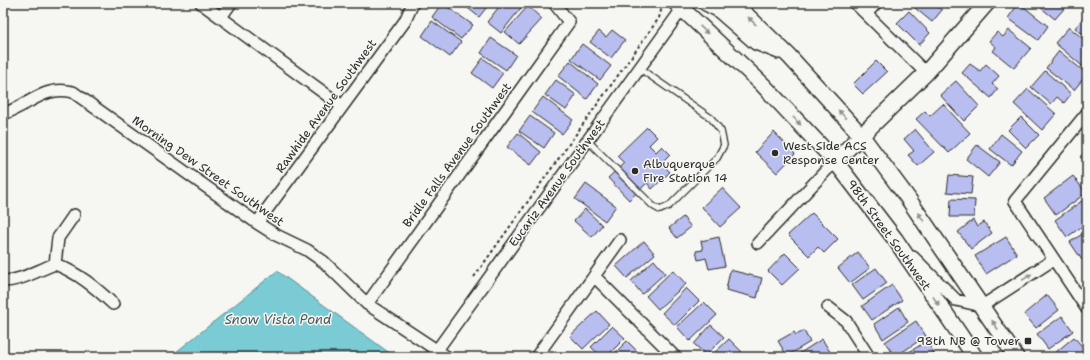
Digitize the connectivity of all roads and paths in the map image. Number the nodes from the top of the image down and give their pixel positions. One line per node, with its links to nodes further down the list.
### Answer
1 (201, 3): 14 (street)
2 (231, 3): 14 (street)
3 (413, 3): 18 (street, Rawhide Avenue Southwest)
4 (554, 3): 35 (street, Bridle Falls Avenue Southwest)
5 (660, 3): 33 (path)
6 (696, 3): 12 (main road)
7 (706, 3): 15 (main road)
8 (734, 3): 15 (main road, one-way to 8)
9 (855, 3): 13 (street)
10 (876, 3): 13 (street)
11 (987, 3): 17 (main road)
12 (680, 5): 16 (street, Eucariz Avenue Southwest); 23 (main road, 98th Street Southwest, one-way to 23)
13 (866, 14): 17 (street)
14 (221, 17): 18 (street)
15 (789, 56): 21 (main road, one-way to 15)
16 (639, 68): 22 (street, Eucariz Avenue Southwest); 22 (lane)
17 (926, 73): 21 (main road)
18 (342, 106): 25 (street, Rawhide Avenue Southwest)
19 (1087, 113): 29 (street)
20 (3, 114): 25 (street, Morning Dew Street Southwest)
21 (862, 136): 23 (main road); 36 (main road, one-way to 21)
22 (588, 141): 39 (street, Eucariz Avenue Southwest)
23 (835, 161): 27 (main road, 98th Street Southwest); 28 (street)
24 (74, 215): 30 (street)
25 (257, 223): 35 (street, Morning Dew Street Southwest)
26 (620, 240): 31 (street)
27 (895, 240): 36 (street); 44 (main road, 98th Street Southwest, one-way to 44)
28 (758, 243)
29 (1053, 260): 36 (street, one-way to 29); 38 (street)
30 (55, 264): 32 (street); 34 (street)
31 (594, 276): 41 (street); 42 (street)
32 (3, 281)
33 (470, 283)
34 (113, 304)
35 (367, 304): 39 (street, Morning Dew Street Southwest)
36 (982, 306): 45 (main road, one-way to 36)
37 (828, 307): 43 (street)
38 (1087, 309)
39 (435, 353): 40 (street, Morning Dew Street Southwest)
40 (447, 357)
41 (536, 357)
42 (675, 357)
43 (869, 357)
44 (975, 357)
45 (1016, 357)

